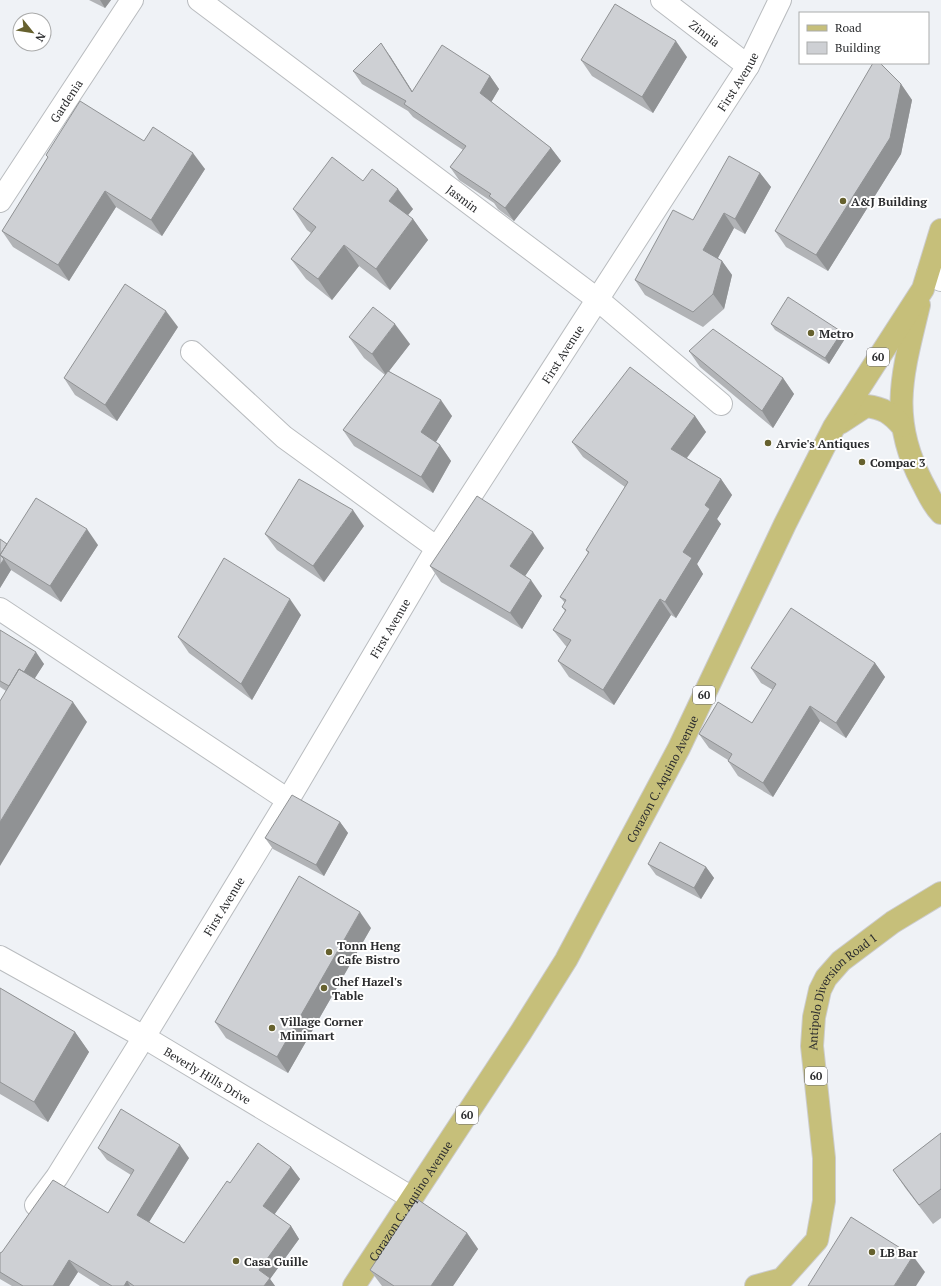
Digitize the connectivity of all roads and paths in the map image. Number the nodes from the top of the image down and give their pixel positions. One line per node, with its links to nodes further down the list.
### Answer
1 (132, 0): 6 (street, Gardenia)
2 (199, 0): 9 (street, Jasmin)
3 (662, 0): 5 (street, Zinnia)
4 (780, 0): 5 (street, First Avenue)
5 (748, 66): 9 (street, First Avenue)
6 (0, 201)
7 (941, 230): 8 (main road, Corazon C. Aquino Avenue / 60)
8 (930, 281): 12 (main road, 60); 13 (main road, Corazon C. Aquino Avenue / 60)
9 (597, 299): 11 (street, Jasmin); 15 (street, First Avenue)
10 (192, 352): 15 (street)
11 (721, 404)
12 (902, 426): 13 (main road); 14 (main road, 60)
13 (834, 427): 21 (main road, Corazon C. Aquino Avenue / 60)
14 (941, 513)
15 (436, 548): 17 (street, First Avenue)
16 (0, 609): 17 (street)
17 (288, 800): 20 (street, First Avenue)
18 (941, 893): 24 (main road, Antipolo Diversion Road 1 / 60)
19 (0, 957): 20 (street, Beverly Hills Drive)
20 (144, 1037): 21 (street, Beverly Hills Drive); 22 (street, First Avenue)
21 (412, 1198): 23 (main road, Corazon C. Aquino Avenue / 60)
22 (26, 1220)
23 (354, 1286)
24 (756, 1286)

